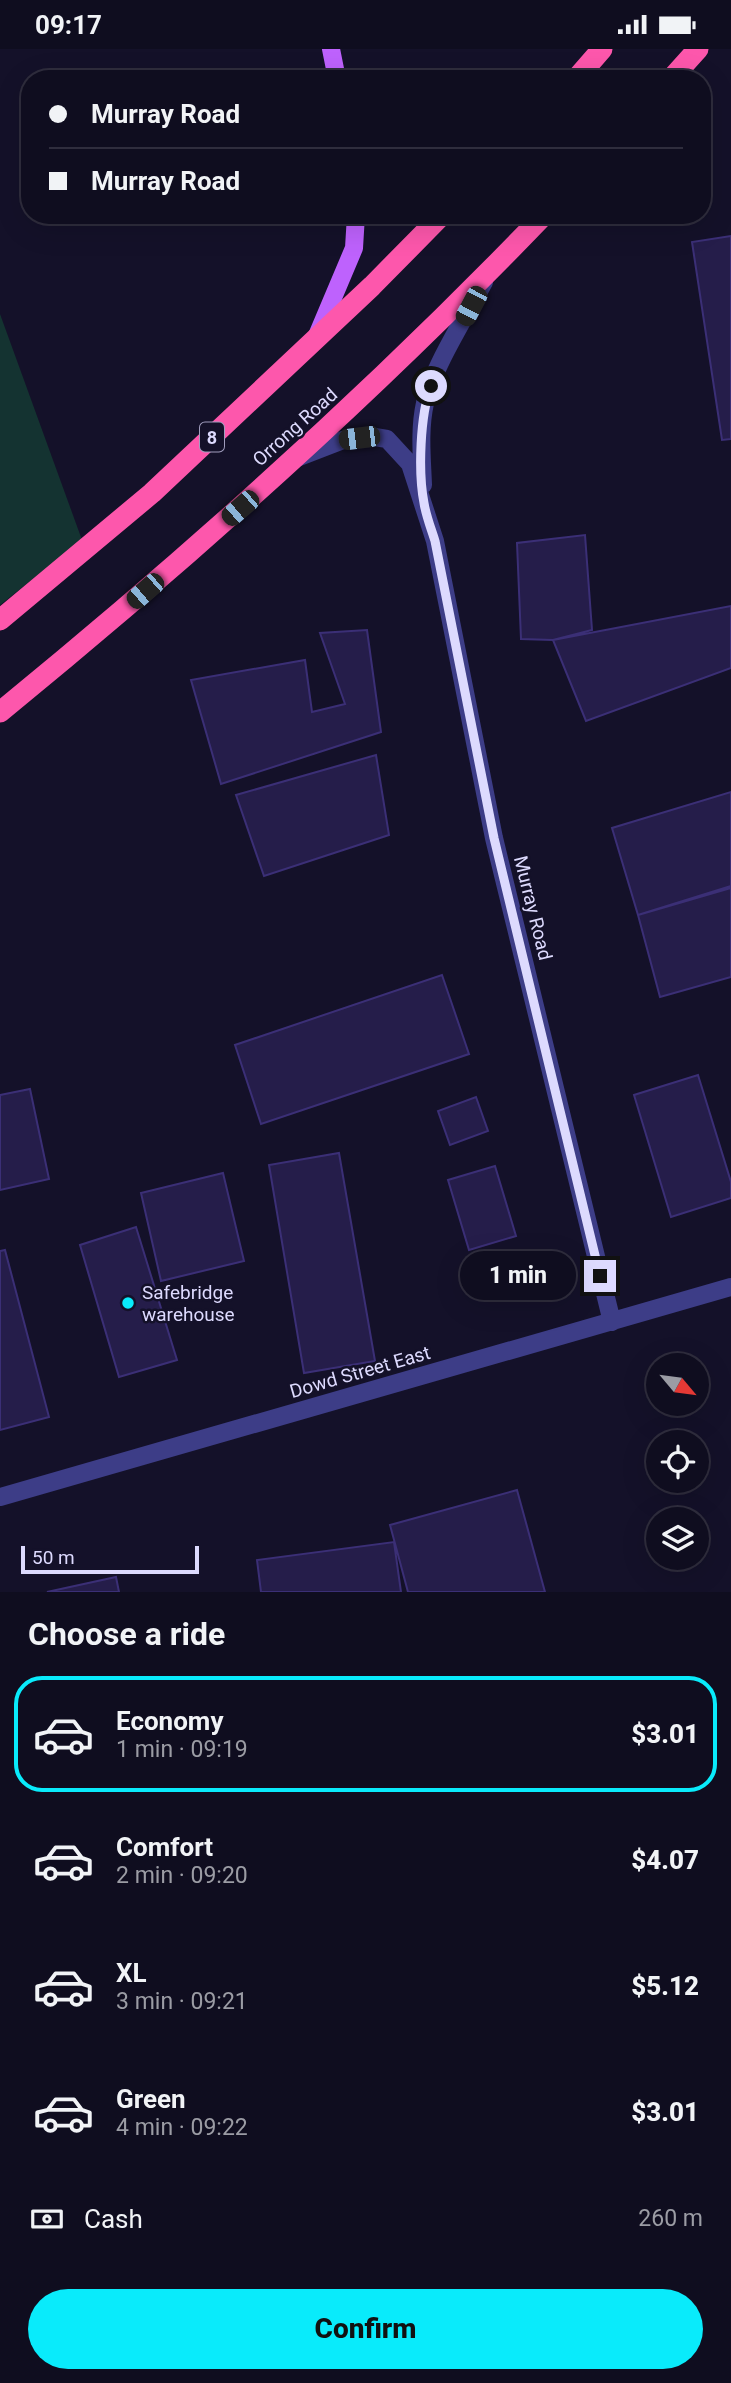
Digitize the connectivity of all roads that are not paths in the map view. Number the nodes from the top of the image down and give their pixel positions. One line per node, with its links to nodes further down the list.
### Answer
1 (331, 49): 4 (main road)
2 (602, 49): 5 (highway)
3 (698, 49): 6 (highway)
4 (335, 70)
5 (584, 70)
6 (679, 70)
7 (355, 224): 11 (main road)
8 (433, 224): 11 (highway, 8)
9 (535, 224): 10 (highway, Orrong Road)
10 (489, 272): 12 (highway, Orrong Road); 13 (street, Murray Road)
11 (314, 341): 14 (highway, 8)
12 (297, 458): 13 (street, Murray Road); 15 (highway, Orrong Road)
13 (424, 502): 17 (street, Murray Road)
14 (0, 620)
15 (0, 712)
16 (731, 1287): 17 (street, Dowd Street East)
17 (612, 1322): 18 (street, Dowd Street East)
18 (0, 1497)

